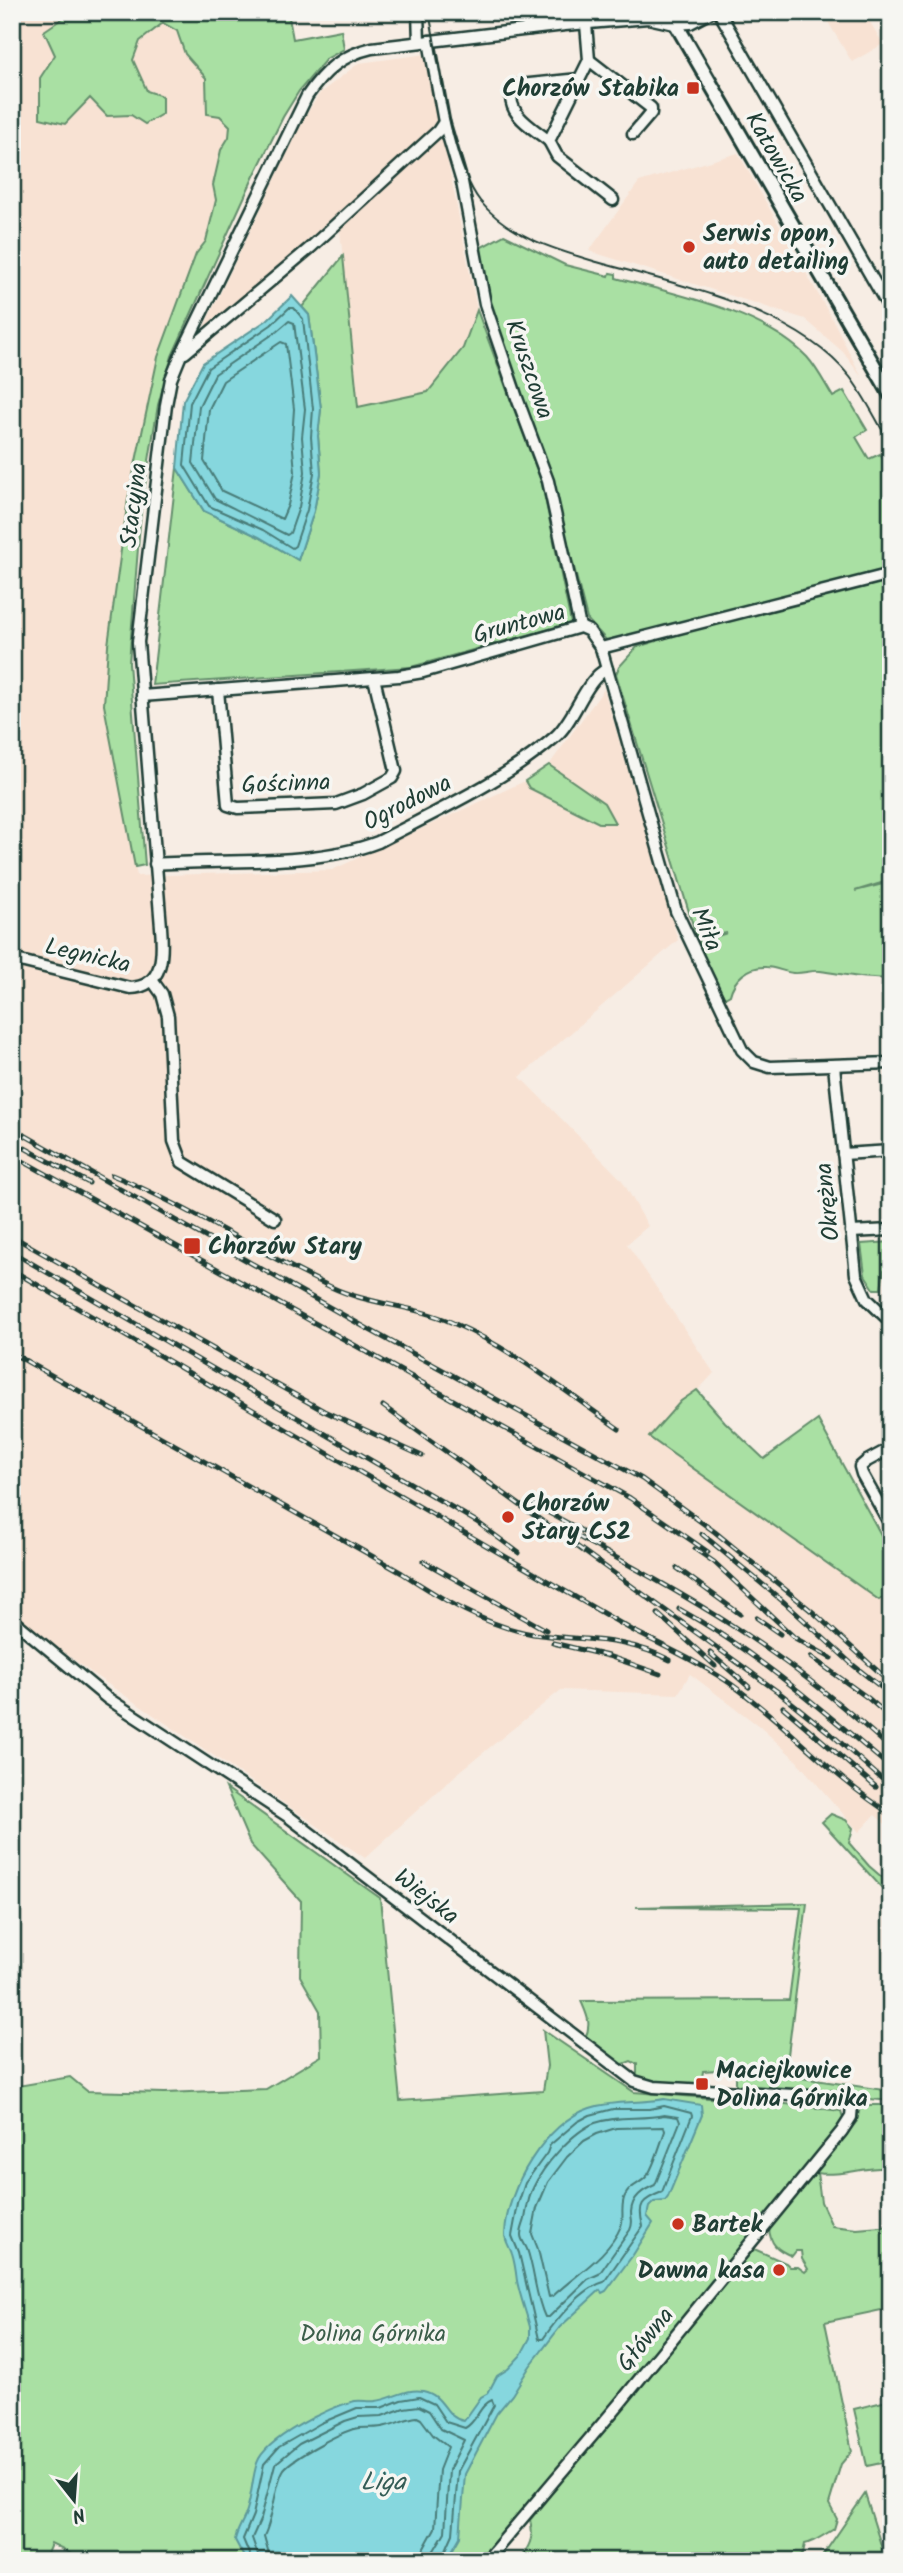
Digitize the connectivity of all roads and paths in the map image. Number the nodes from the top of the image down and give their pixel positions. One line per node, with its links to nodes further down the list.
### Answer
1 (418, 12): 10 (street, Kruszcowa)
2 (523, 12): 9 (street)
3 (711, 12): 7 (street)
4 (719, 12): 17 (street)
5 (888, 12): 6 (street)
6 (891, 17)
7 (672, 18): 8 (street, Stacyjna); 19 (main road, Katowicka)
8 (586, 24): 9 (street, Stacyjna); 11 (street)
9 (530, 29): 10 (street, Stacyjna)
10 (424, 42): 13 (street, Kruszcowa); 18 (street, Stacyjna)
11 (589, 60): 12 (street); 14 (street)
12 (579, 79): 15 (street); 15 (street)
13 (444, 122): 18 (street); 21 (street, Kruszcowa)
14 (633, 134)
15 (549, 141): 16 (street)
16 (613, 201)
17 (891, 312)
18 (180, 357): 26 (street, Stacyjna)
19 (891, 395)
20 (891, 574): 22 (street)
21 (580, 627): 22 (street, Gruntowa); 24 (street, Gruntowa)
22 (601, 648): 23 (street)
23 (607, 669): 27 (street, Ogrodowa); 31 (street, Miła)
24 (374, 678): 25 (street, Gruntowa); 25 (street, Gościnna)
25 (218, 690): 26 (street, Gruntowa)
26 (142, 696): 27 (street, Stacyjna)
27 (155, 864): 29 (street, Stacyjna)
28 (12, 959): 29 (street, Legnicka)
29 (152, 980): 34 (street)
30 (891, 1063): 31 (street, Miła)
31 (834, 1066): 33 (street, Okrężna)
32 (891, 1151): 33 (street)
33 (843, 1154): 36 (street, Okrężna)
34 (275, 1219)
35 (891, 1230): 36 (street)
36 (851, 1232): 37 (street, Okrężna)
37 (891, 1322)
38 (891, 1448): 39 (street)
39 (891, 1526)
40 (12, 1619): 41 (street, Wiejska)
41 (852, 2105): 42 (street, Główna)
42 (486, 2561)

